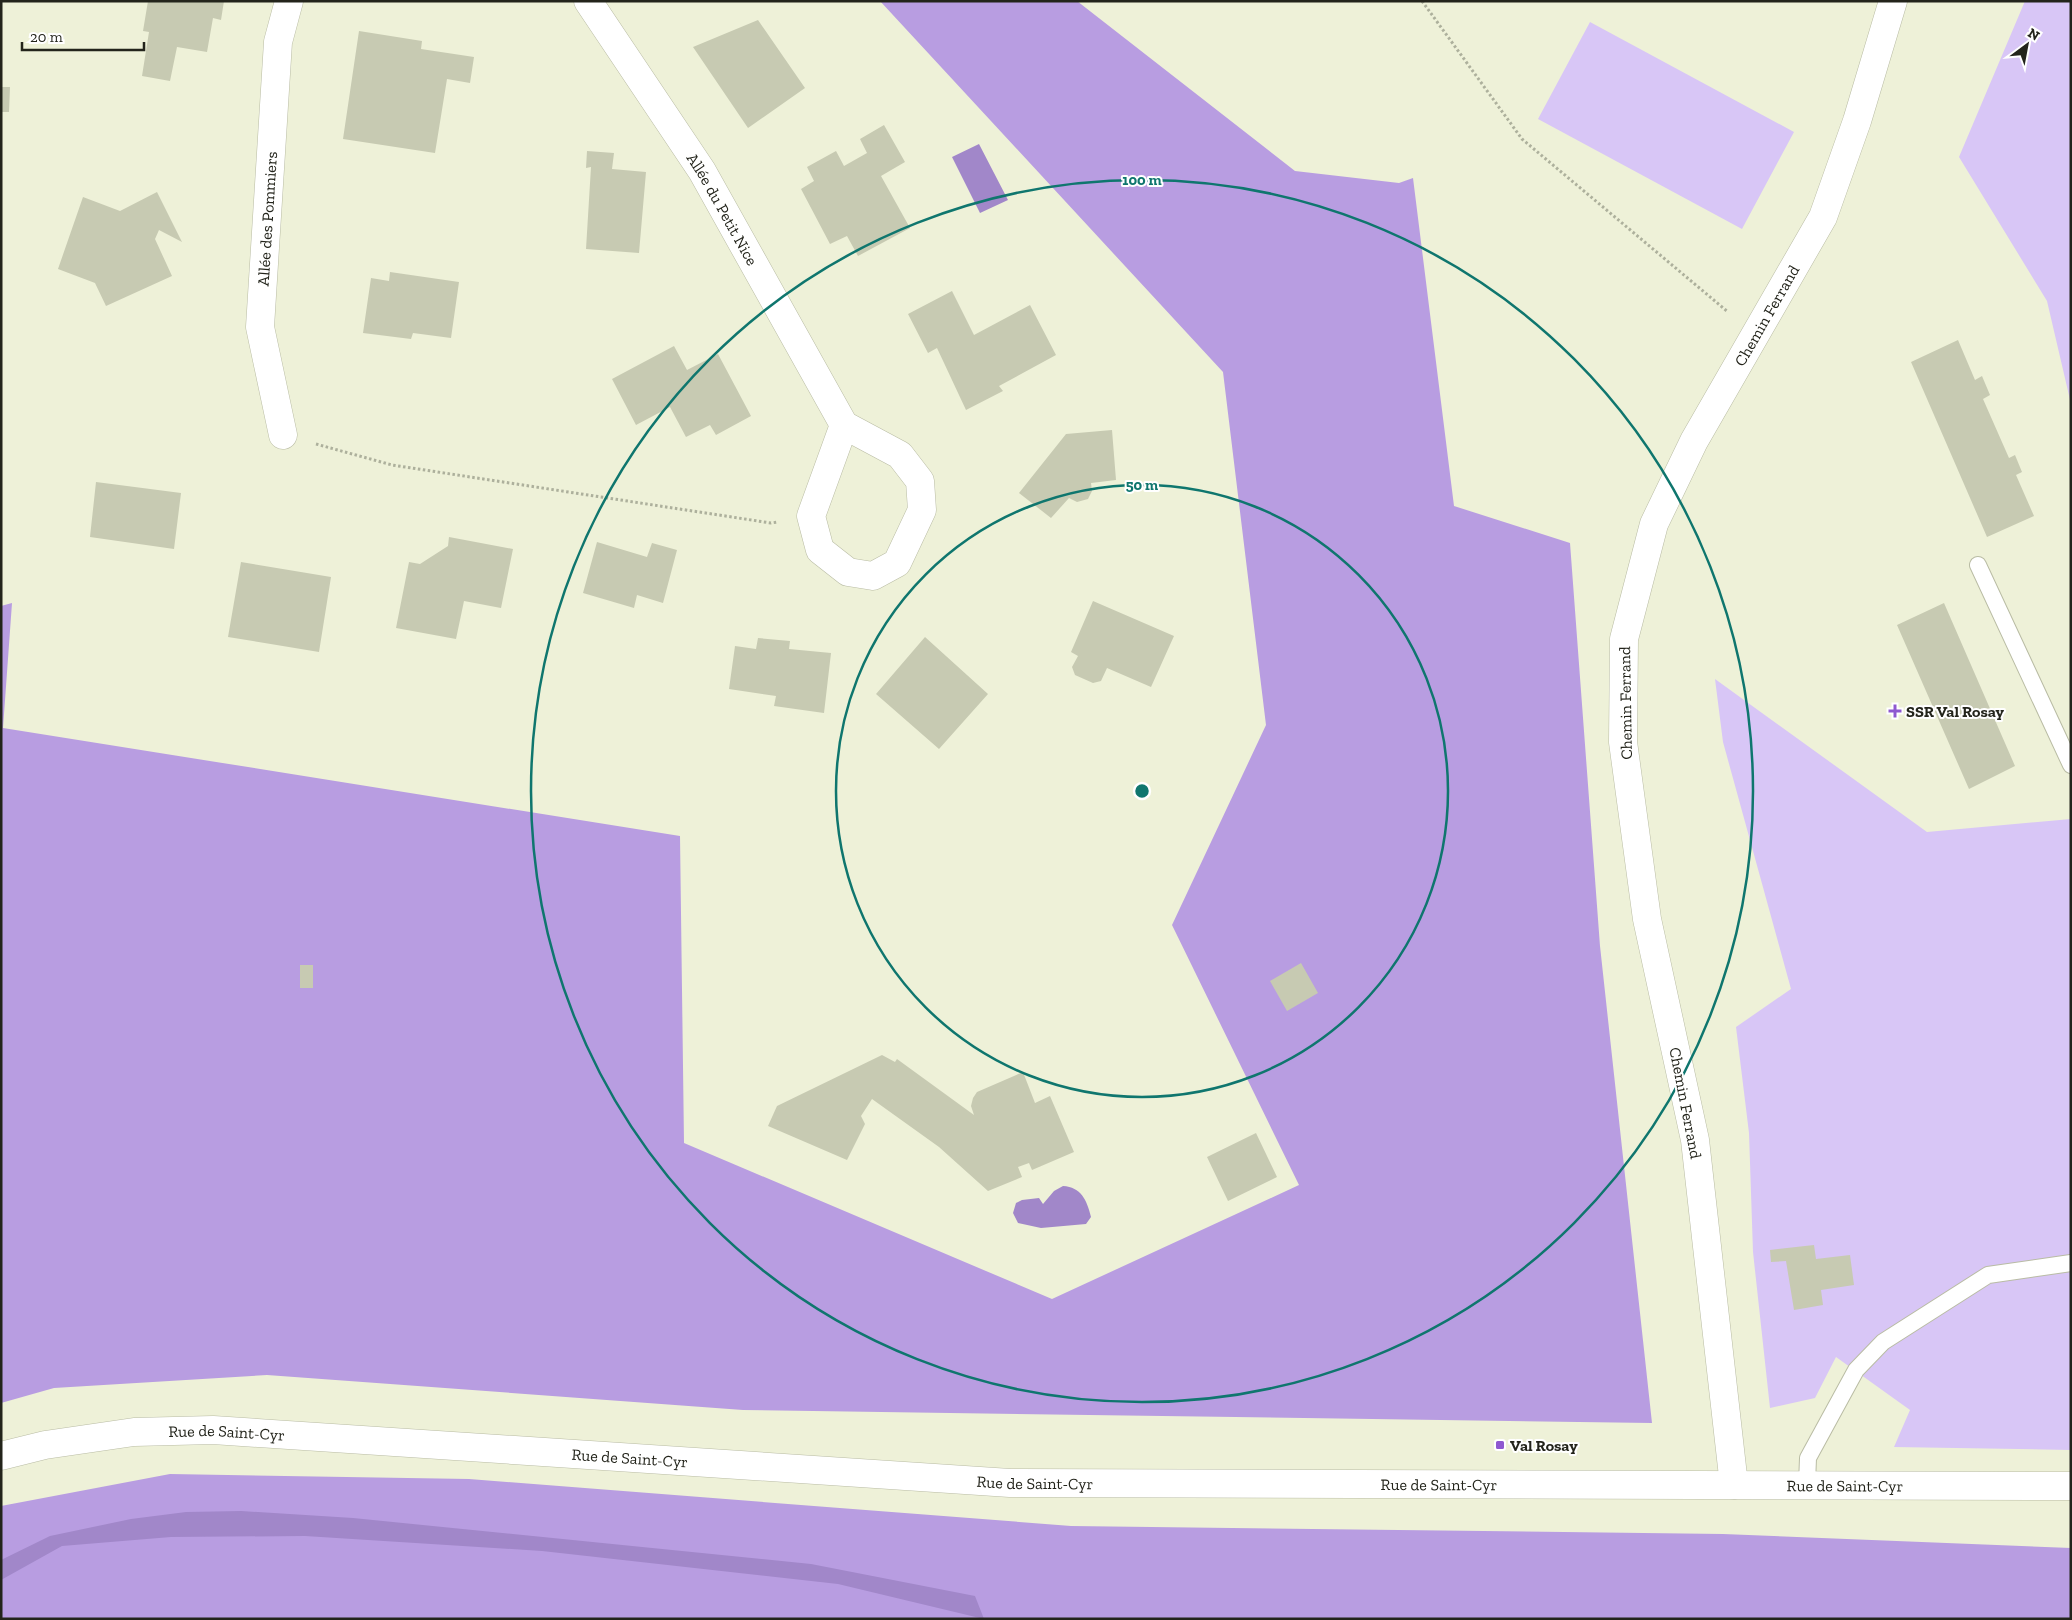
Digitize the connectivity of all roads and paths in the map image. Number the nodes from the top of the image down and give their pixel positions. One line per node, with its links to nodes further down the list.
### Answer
1 (289, 1): 7 (street, Allée des Pommiers)
2 (588, 1): 6 (street, Allée du Petit Nice)
3 (1422, 1): 5 (path)
4 (1893, 1): 5 (street, Chemin Ferrand)
5 (1756, 334): 14 (street, Chemin Ferrand)
6 (844, 425): 8 (street); 8 (street)
7 (284, 435): 8 (path)
8 (811, 516)
9 (1978, 565): 10 (lane)
10 (2071, 764)
11 (2071, 1263): 13 (lane)
12 (1, 1456): 14 (street, Rue de Saint-Cyr)
13 (1807, 1484): 14 (street, Rue de Saint-Cyr); 15 (street, Rue de Saint-Cyr)
14 (1734, 1485)
15 (2071, 1486)

